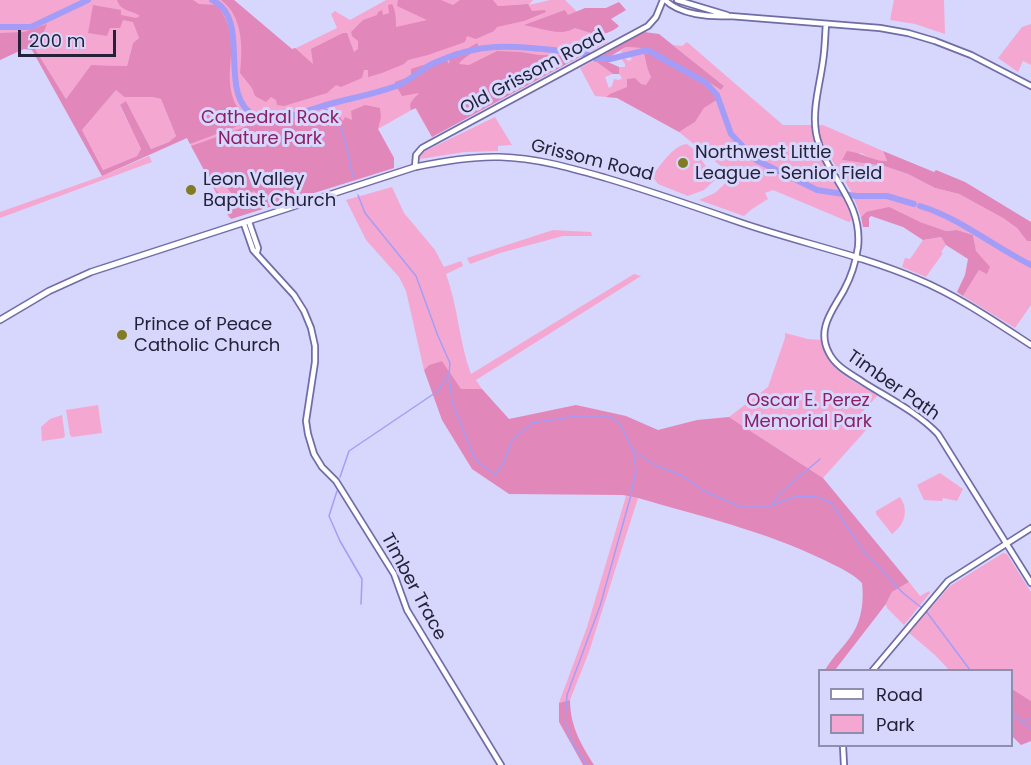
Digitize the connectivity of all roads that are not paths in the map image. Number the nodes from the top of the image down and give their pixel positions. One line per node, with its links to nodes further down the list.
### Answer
1 (664, 0): 3 (street); 6 (street, Old Grissom Road)
2 (677, 0): 3 (street)
3 (730, 16): 4 (street)
4 (826, 24): 5 (street); 8 (street, Timber Path)
5 (1031, 86)
6 (415, 167): 7 (main road, Grissom Road); 8 (main road, Grissom Road)
7 (247, 223): 9 (main road, Grissom Road); 16 (street, Timber Trace)
8 (856, 257): 10 (main road, Grissom Road); 12 (street, Timber Path)
9 (0, 321)
10 (1031, 345)
11 (1031, 528): 12 (street)
12 (1006, 543): 13 (street, Timber Path); 14 (street)
13 (1031, 583)
14 (874, 669)
15 (843, 747): 17 (street)
16 (501, 765)
17 (844, 765)

